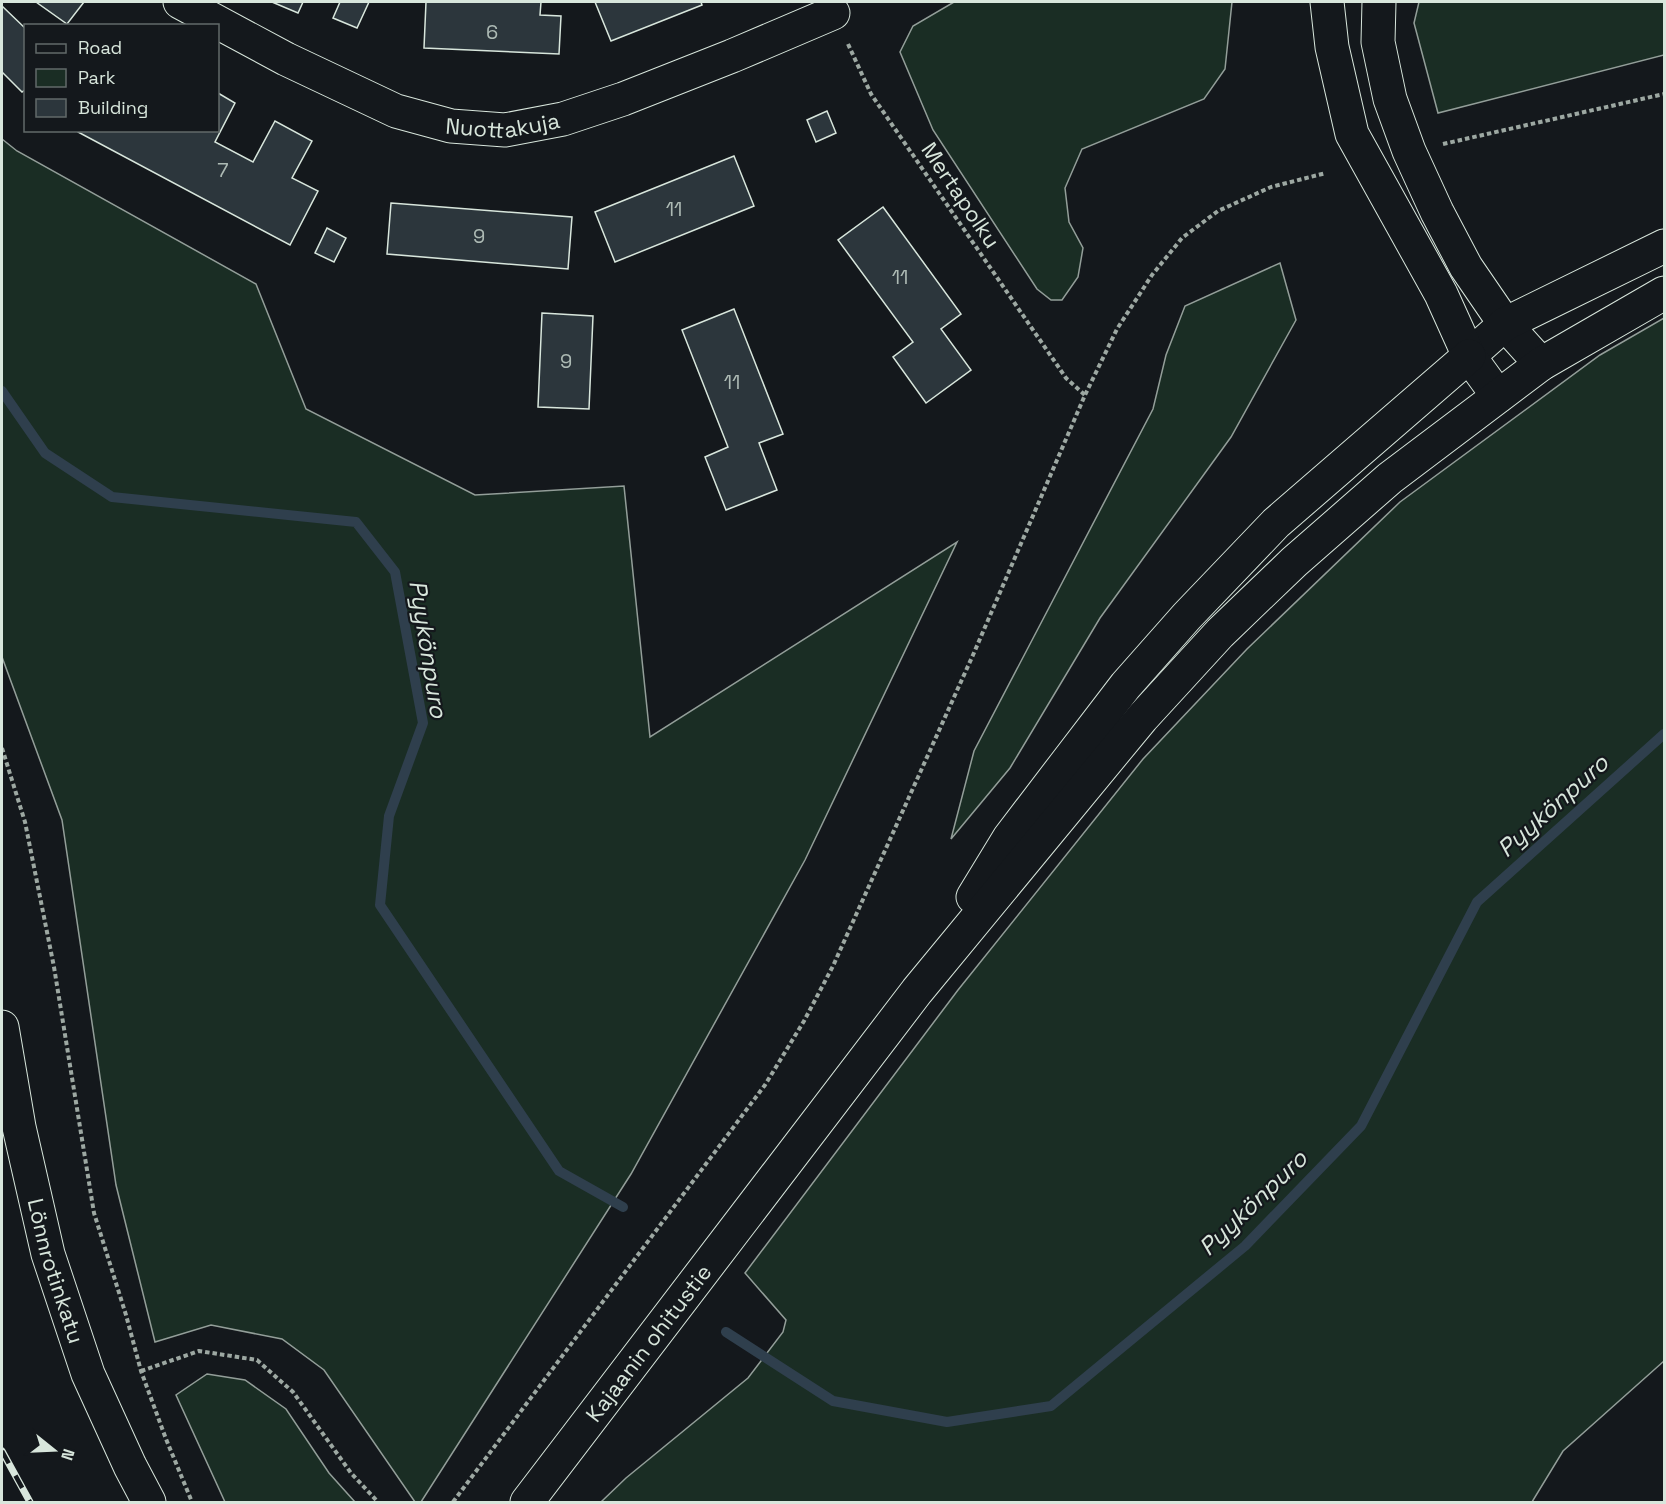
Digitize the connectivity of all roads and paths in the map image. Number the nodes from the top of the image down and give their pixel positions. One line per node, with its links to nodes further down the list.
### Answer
1 (180, 2): 4 (main road, Nuottakuja)
2 (1327, 2): 11 (main road)
3 (1379, 2): 10 (main road)
4 (833, 13): 13 (path, Mertapolku)
5 (1665, 94): 6 (path)
6 (1435, 146)
7 (1326, 173): 13 (path)
8 (1665, 246): 10 (main road)
9 (1665, 293): 12 (main road)
10 (1505, 324): 11 (main road); 12 (main road)
11 (1469, 356): 14 (main road); 16 (main road)
12 (1541, 364): 14 (main road)
13 (1085, 395): 22 (path)
14 (1498, 396): 16 (main road)
15 (2, 748): 18 (path)
16 (916, 991): 23 (main road, Kajaanin ohitustie)
17 (2, 1027): 19 (main road, Lönnrotinkatu)
18 (141, 1371): 20 (path); 21 (path)
19 (149, 1503)
20 (192, 1503)
21 (378, 1503)
22 (453, 1503)
23 (527, 1503)

